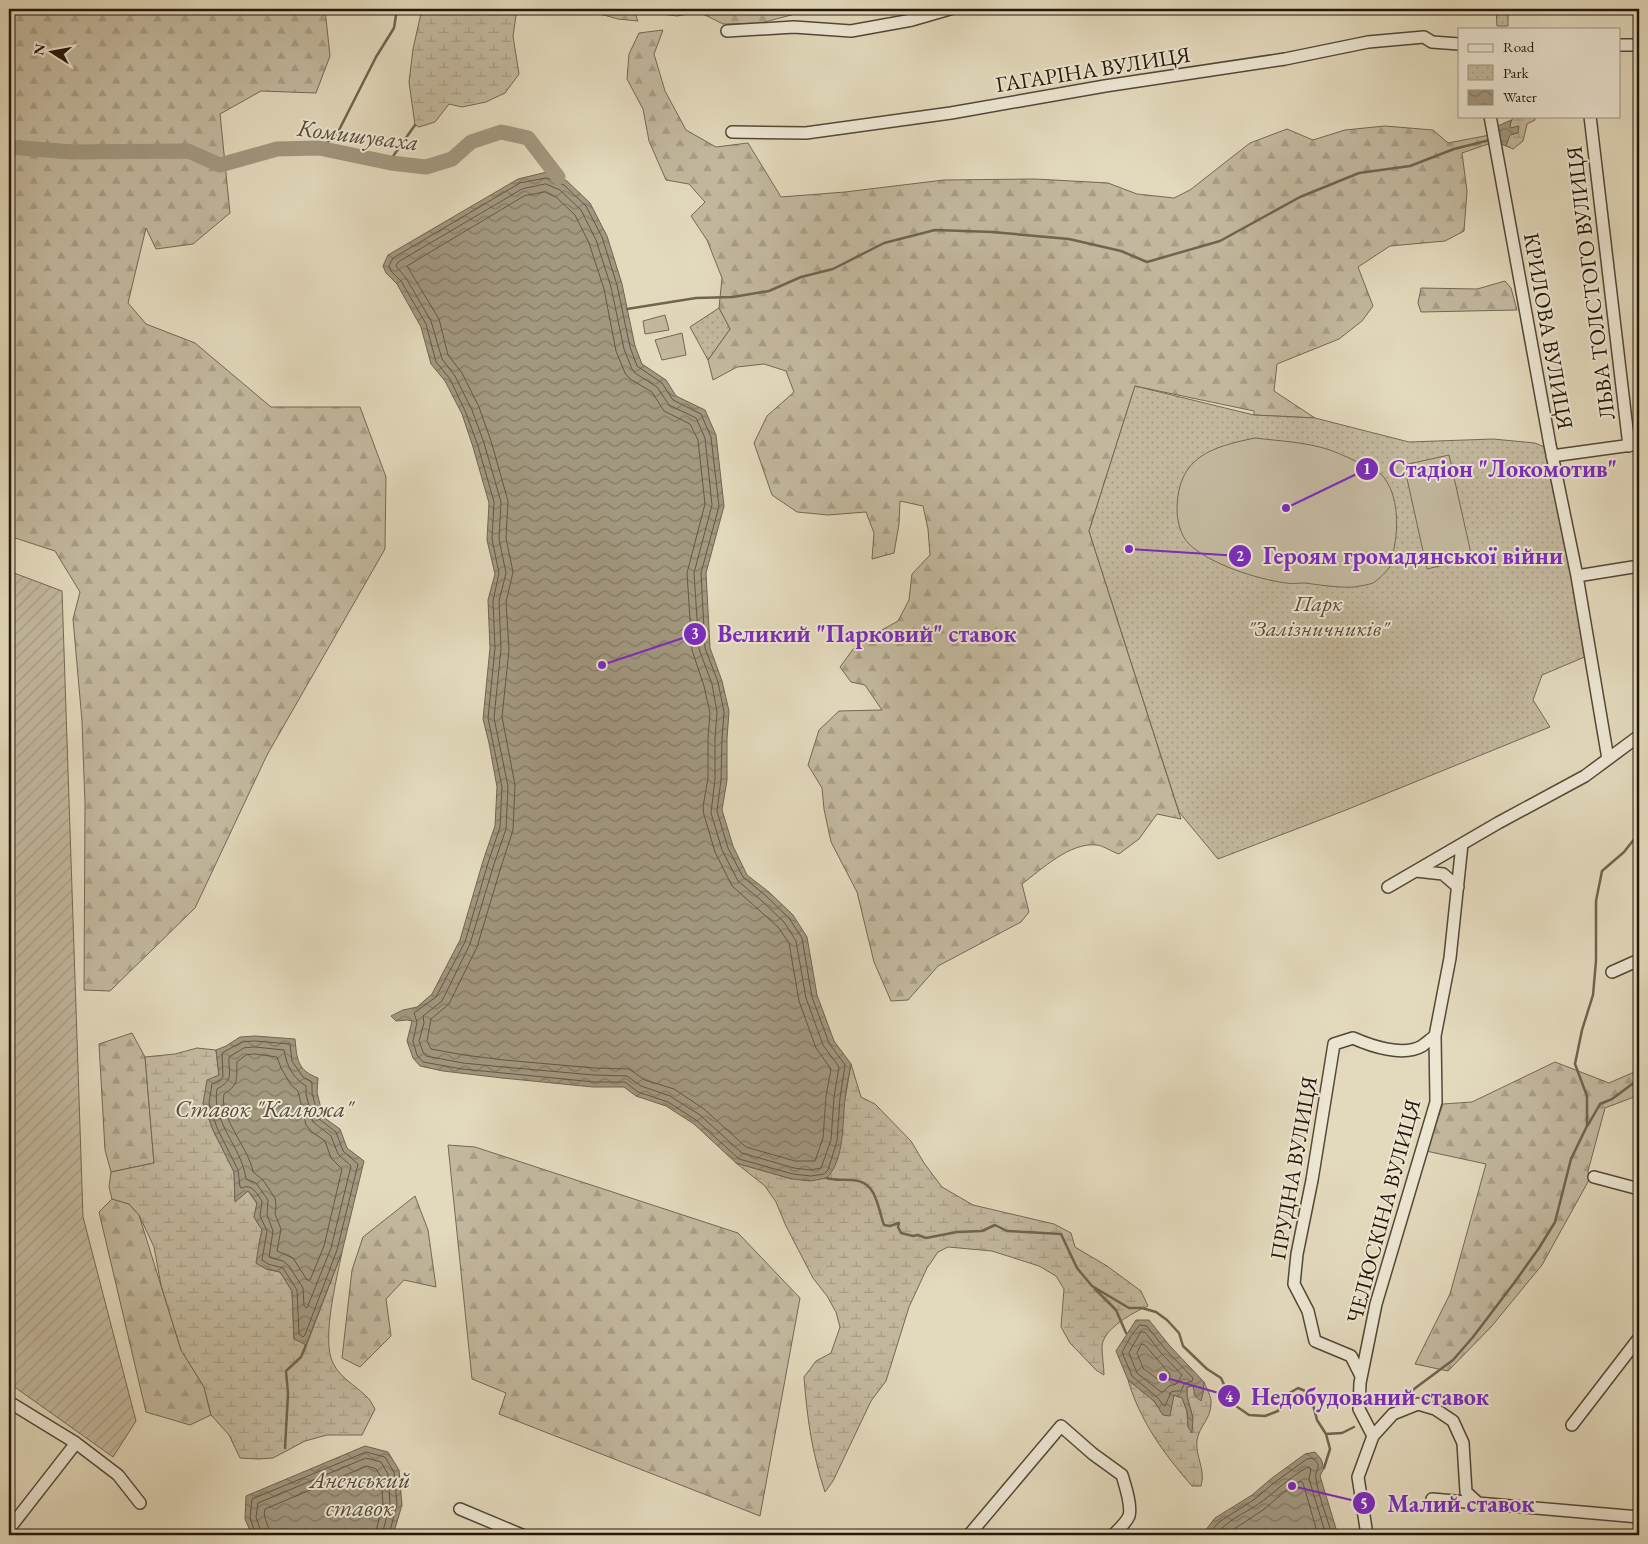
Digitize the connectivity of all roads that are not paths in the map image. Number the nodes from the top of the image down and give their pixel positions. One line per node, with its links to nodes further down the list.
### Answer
1 (950, 9): 2 (street)
2 (727, 31)
3 (1458, 44): 8 (street, ГАГАРІНА ВУЛИЦЯ)
4 (1620, 45): 5 (street)
5 (1639, 45)
6 (1490, 118): 10 (street, КРИЛОВА ВУЛИЦЯ)
7 (1590, 118): 9 (street, ЛЬВА ТОЛСТОГО ВУЛИЦЯ)
8 (732, 132)
9 (1634, 445): 10 (street)
10 (1552, 456): 12 (street, КРИЛОВА ВУЛИЦЯ)
11 (1639, 566): 12 (street)
12 (1577, 576): 14 (street, КРИЛОВА ВУЛИЦЯ)
13 (1639, 736): 14 (street)
14 (1608, 759): 15 (street)
15 (1462, 844): 16 (street); 18 (street, ЧЕЛЮСКІНА ВУЛИЦЯ)
16 (1416, 871): 17 (street); 18 (street)
17 (1388, 887)
18 (1458, 887): 21 (street, ЧЕЛЮСКІНА ВУЛИЦЯ)
19 (1639, 960): 20 (street)
20 (1612, 972)
21 (1434, 1036): 25 (street, ЧЕЛЮСКІНА ВУЛИЦЯ); 26 (street, ПРУДНА ВУЛИЦЯ)
22 (1594, 1177): 23 (street)
23 (1639, 1189)
24 (1639, 1338): 29 (street)
25 (1367, 1349): 26 (street); 27 (street, ЧЕЛЮСКІНА ВУЛИЦЯ)
26 (1351, 1356): 27 (street)
27 (1361, 1376): 30 (street, ЧЕЛЮСКІНА ВУЛИЦЯ)
28 (9, 1402): 31 (street)
29 (1572, 1425)
30 (1373, 1436): 33 (street); 38 (street)
31 (76, 1442): 34 (street); 37 (street)
32 (1432, 1499): 33 (street)
33 (1477, 1502): 36 (street)
34 (140, 1503)
35 (460, 1509): 39 (street)
36 (1639, 1517)
37 (9, 1529)
38 (1367, 1532)
39 (522, 1535)
40 (969, 1535): 41 (street)
41 (1113, 1535)

